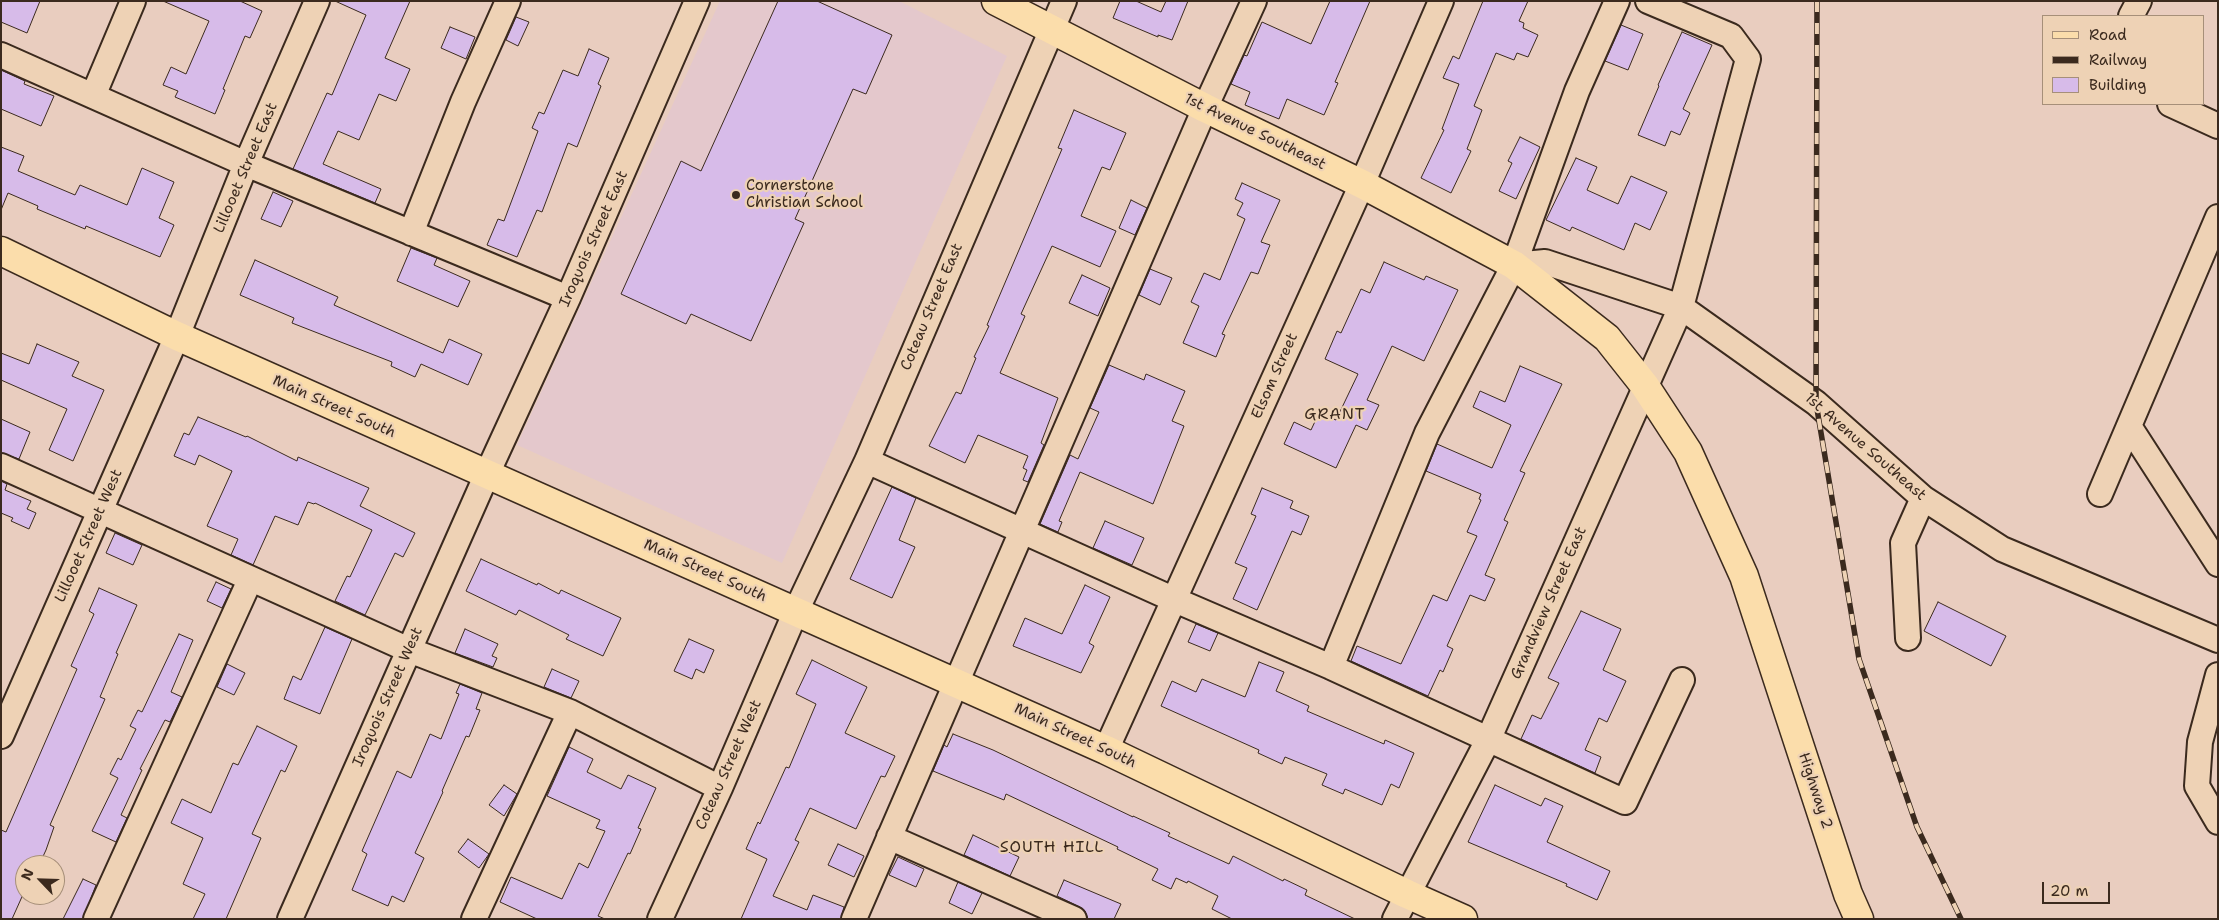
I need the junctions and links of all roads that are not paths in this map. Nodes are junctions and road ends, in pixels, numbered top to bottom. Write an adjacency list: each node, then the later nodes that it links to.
1 (133, 1): 15 (street)
2 (317, 1): 19 (street, Lillooet Street East)
3 (508, 1): 22 (street)
4 (697, 1): 25 (street, Iroquois Street East)
5 (996, 1): 13 (main road, 1st Avenue Southeast)
6 (1064, 1): 13 (street, Coteau Street East)
7 (1254, 1): 17 (street)
8 (1441, 1): 20 (street, Elsom Street)
9 (1617, 1): 24 (street)
10 (1648, 1): 26 (street, Grandview Street East)
11 (2139, 1): 12 (street)
12 (2132, 15)
13 (1051, 30): 17 (main road, 1st Avenue Southeast); 30 (street, Coteau Street East)
14 (1, 55): 15 (street)
15 (93, 96): 19 (street)
16 (2172, 105): 18 (street)
17 (1205, 108): 20 (main road, 1st Avenue Southeast); 36 (street)
18 (2218, 126)
19 (246, 164): 22 (street); 27 (street, Lillooet Street East)
20 (1362, 184): 24 (main road, 1st Avenue Southeast); 39 (street, Elsom Street)
21 (2218, 217): 29 (street)
22 (411, 233): 25 (street)
23 (1, 251): 27 (main road, Main Street South)
24 (1514, 265): 26 (street, 1st Avenue Southeast); 28 (main road, 1st Avenue Southeast); 45 (street)
25 (568, 298): 32 (street, Iroquois Street East)
26 (1681, 307): 28 (street, Grandview Street East); 34 (street, 1st Avenue Southeast)
27 (176, 336): 32 (main road, Main Street South); 35 (street, Lillooet Street West)
28 (1645, 386): 44 (main road, 1st Avenue Southeast); 51 (street, Grandview Street East)
29 (2129, 426): 33 (street); 37 (street)
30 (866, 461): 36 (street); 40 (street, Coteau Street East)
31 (1, 466): 35 (street)
32 (487, 474): 40 (main road, Main Street South); 43 (street, Iroquois Street West)
33 (2100, 494)
34 (1923, 498): 41 (street); 42 (street, 1st Avenue Southeast)
35 (100, 512): 38 (street); 50 (street, Lillooet Street West)
36 (1022, 532): 39 (street); 48 (street)
37 (2218, 564)
38 (250, 580): 43 (street); 57 (street)
39 (1175, 600): 45 (street); 52 (street, Elsom Street)
40 (796, 611): 48 (main road, Main Street South); 53 (street, Coteau Street West)
41 (1908, 638)
42 (2218, 640)
43 (409, 650): 49 (street); 58 (street, Iroquois Street West)
44 (1774, 663): 65 (main road, Highway 2)
45 (1332, 667): 51 (street)
46 (2218, 675): 54 (street)
47 (1682, 680): 51 (street)
48 (956, 682): 52 (main road, Main Street South); 55 (street)
49 (570, 712): 53 (street); 59 (street)
50 (1, 736)
51 (1488, 740): 56 (street, Grandview Street East)
52 (1106, 750): 56 (main road, Main Street South)
53 (720, 788): 60 (street, Coteau Street West)
54 (2218, 822)
55 (889, 837): 61 (street); 62 (street)
56 (1406, 894): 63 (street, Grandview Street East); 64 (main road)
57 (96, 919)
58 (290, 919)
59 (474, 919)
60 (660, 919)
61 (854, 919)
62 (1074, 919)
63 (1395, 919)
64 (1463, 919)
65 (1859, 919)

